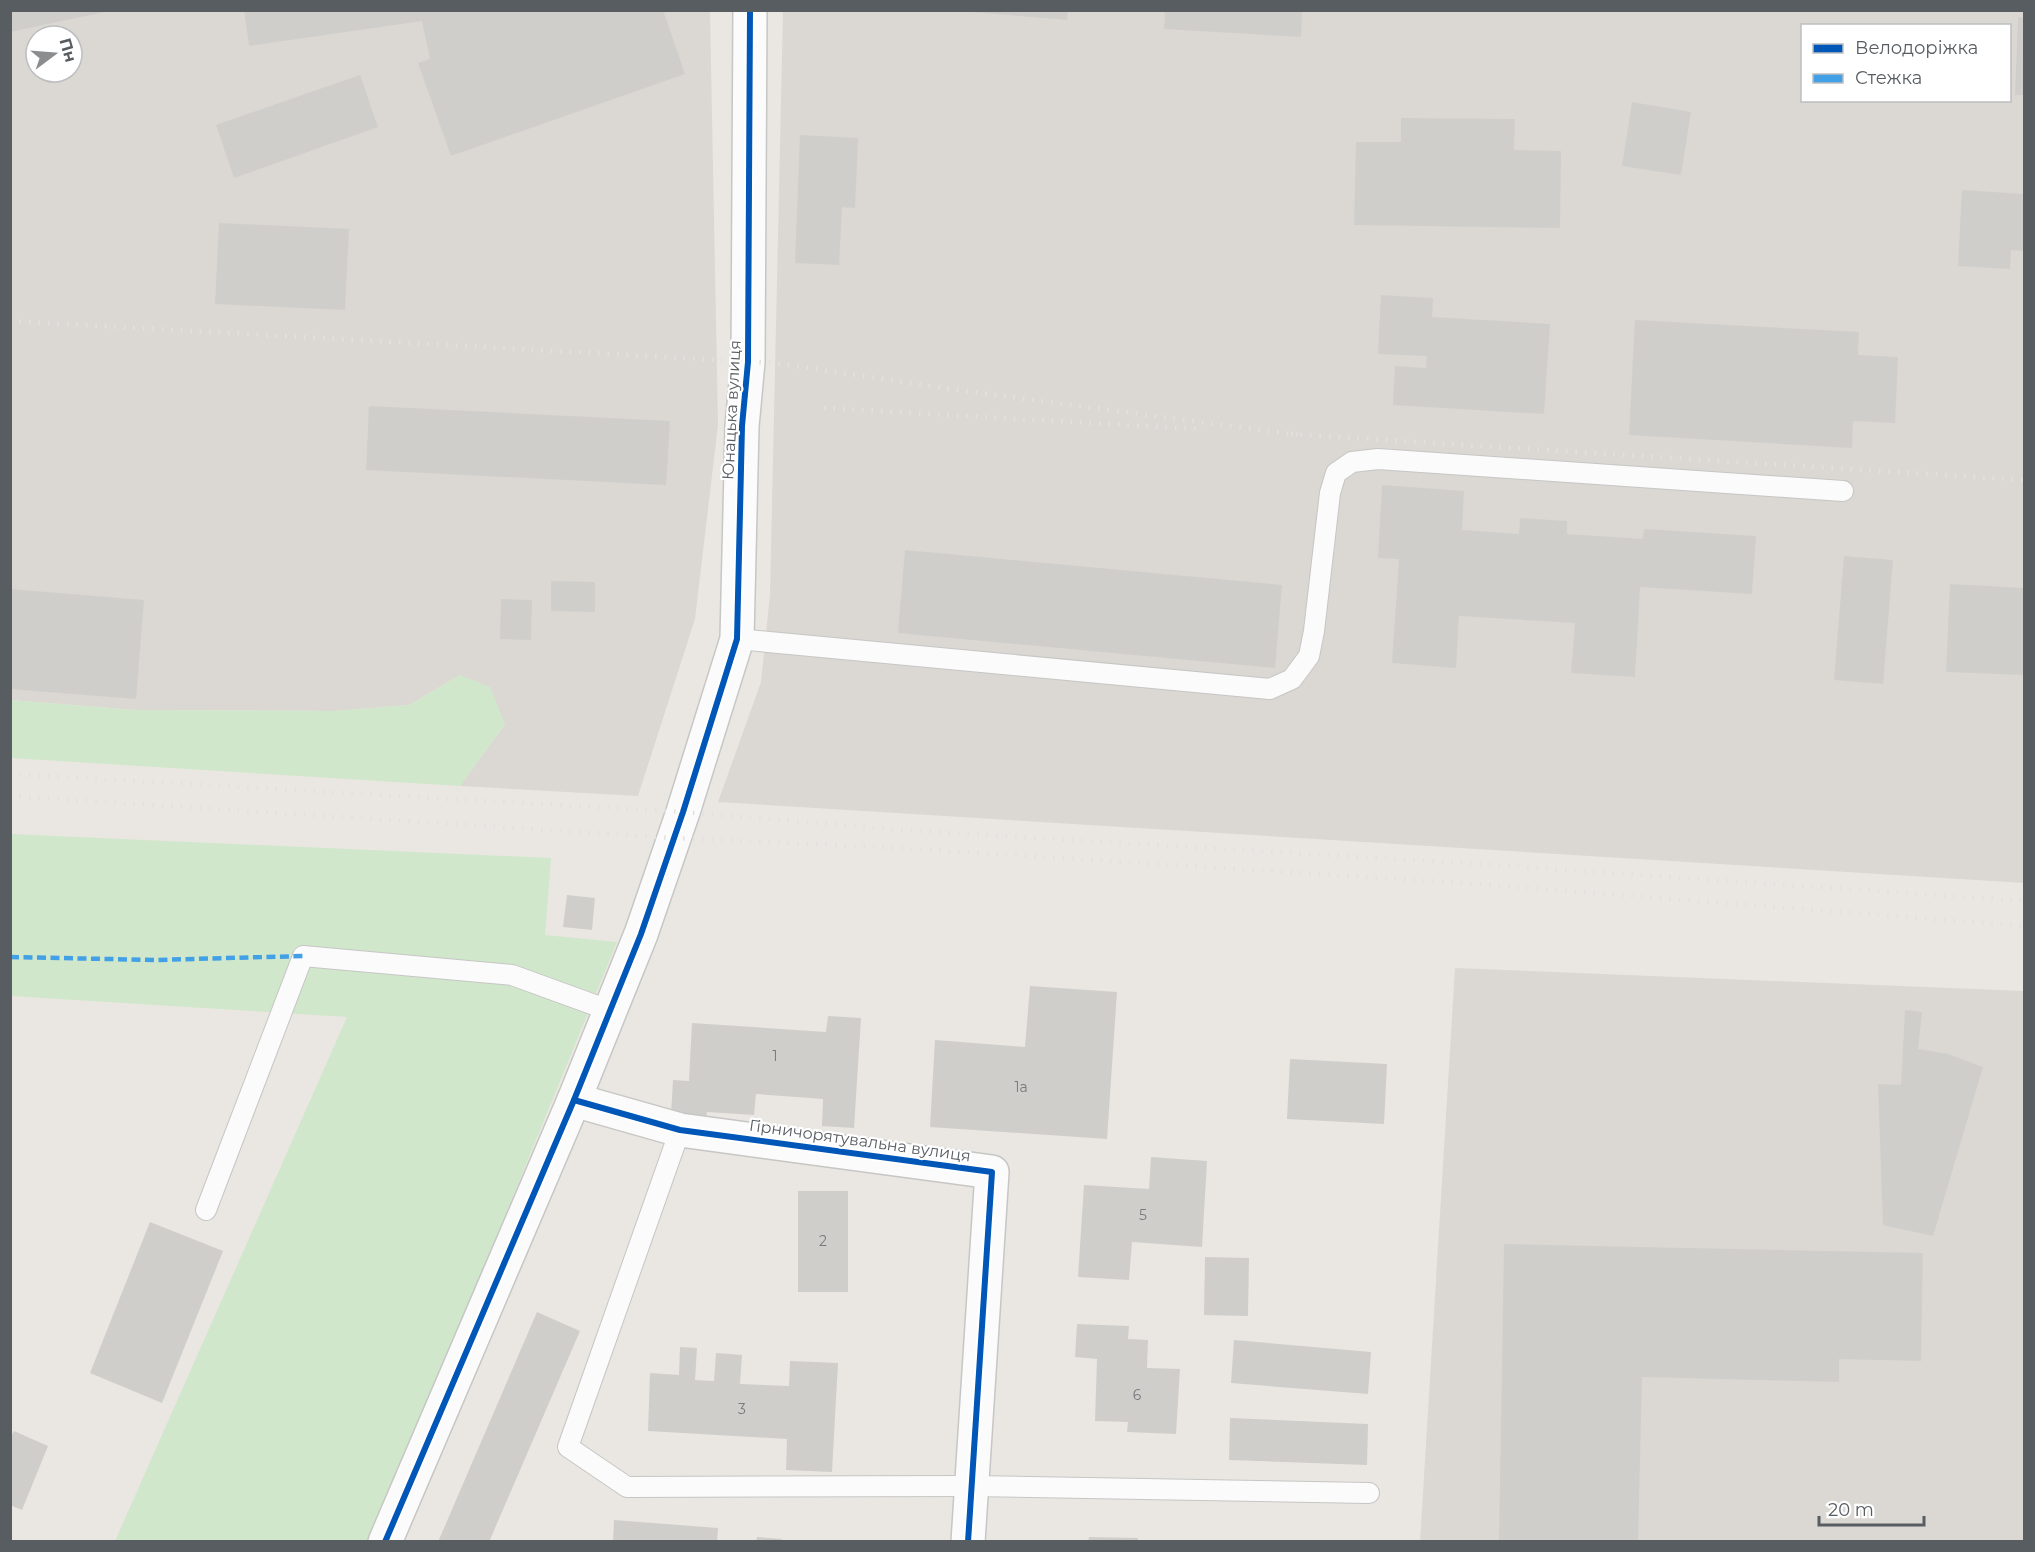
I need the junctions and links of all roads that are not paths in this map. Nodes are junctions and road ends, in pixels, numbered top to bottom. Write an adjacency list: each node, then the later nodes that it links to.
1 (750, 10): 3 (street, Юнацька вулиця)
2 (1843, 491): 3 (lane)
3 (737, 639): 4 (street, Юнацька вулиця)
4 (611, 1011): 5 (street, Юнацька вулиця); 7 (lane)
5 (574, 1101): 6 (street, Гірничорятувальна вулиця); 10 (street, Юнацька вулиця)
6 (680, 1130): 8 (street, Гірничорятувальна вулиця); 8 (lane)
7 (206, 1210)
8 (972, 1486): 9 (lane); 11 (street, Гірничорятувальна вулиця)
9 (1369, 1493)
10 (386, 1542)
11 (968, 1542)

